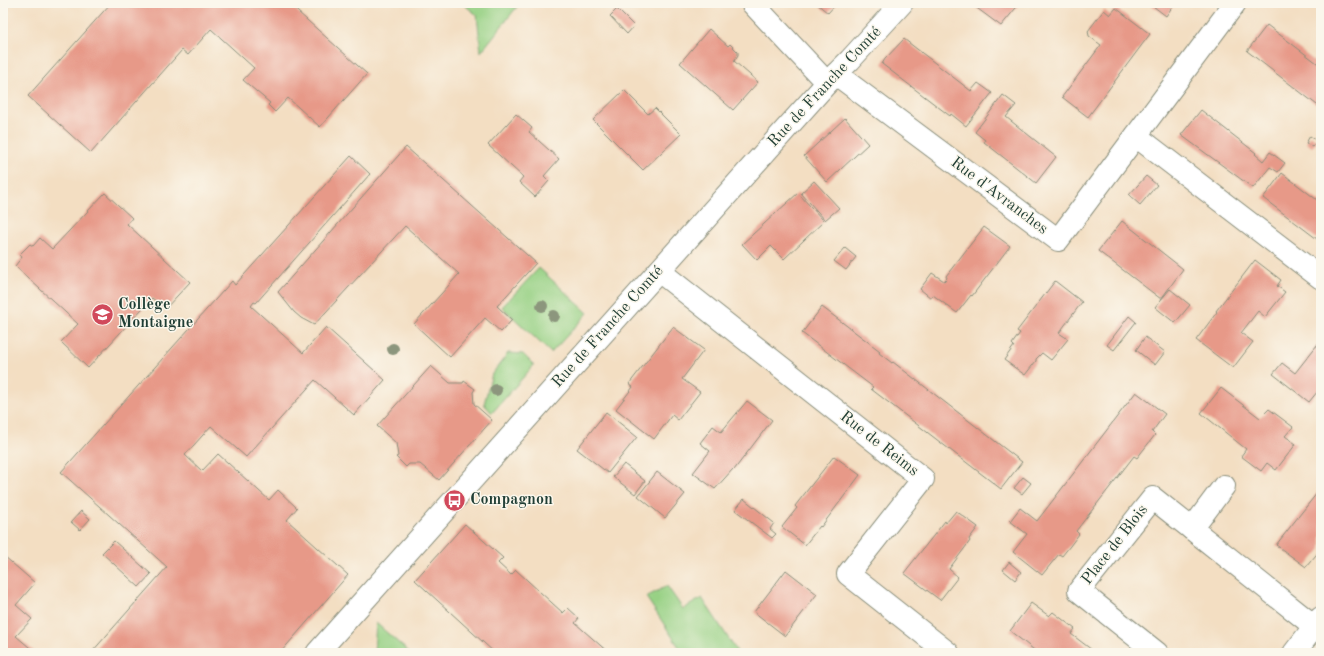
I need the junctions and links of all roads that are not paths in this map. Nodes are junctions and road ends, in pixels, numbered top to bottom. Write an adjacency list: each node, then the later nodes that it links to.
1 (752, 3): 4 (street)
2 (902, 3): 4 (street, Rue de Franche Comté)
3 (1235, 3): 5 (street, Rue d'Avranches)
4 (831, 78): 5 (street, Rue d'Avranches); 6 (street, Rue de Franche Comté)
5 (1136, 136): 7 (street)
6 (659, 270): 11 (street, Rue de Franche Comté); 12 (street, Rue de Reims)
7 (1321, 278)
8 (1224, 486): 9 (street)
9 (1192, 529): 10 (street, Place de Blois); 13 (street, Place de Blois)
10 (1318, 622): 14 (street)
11 (316, 653)
12 (948, 653)
13 (1157, 653)
14 (1294, 653)

